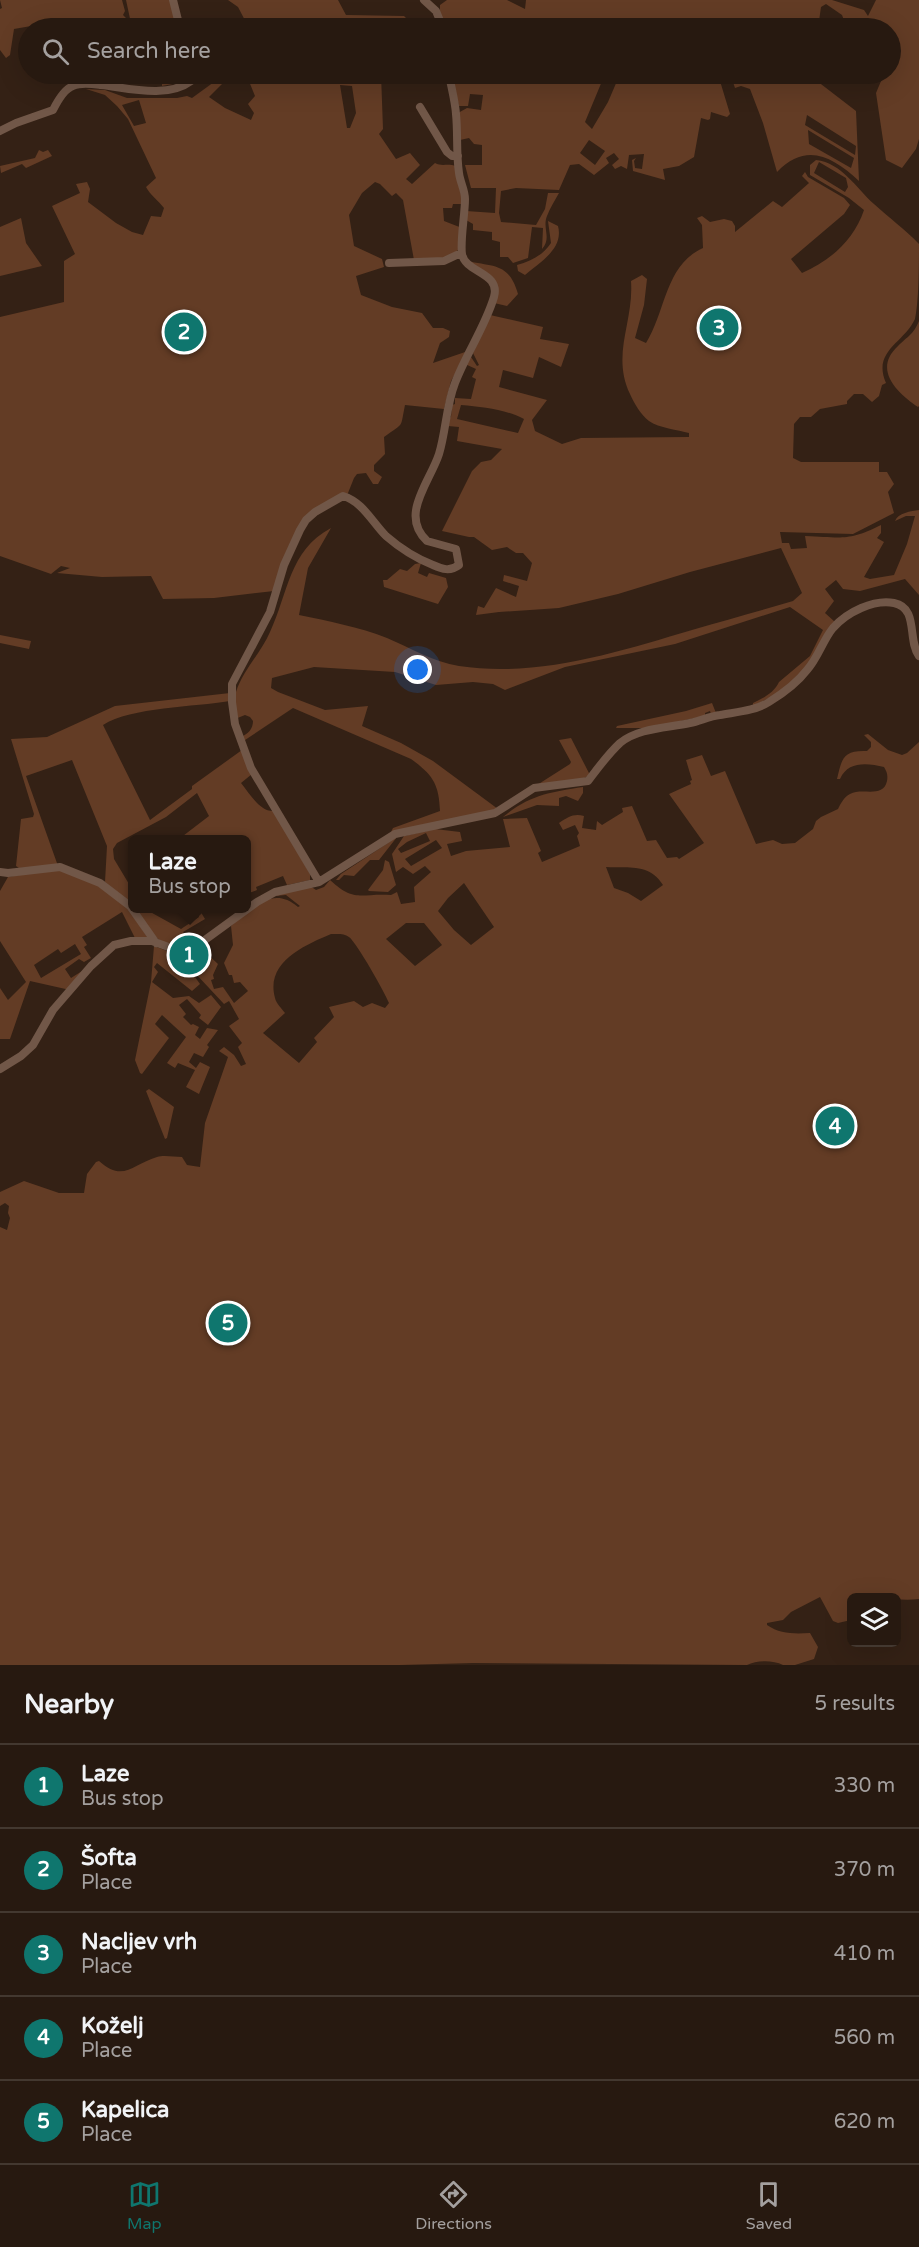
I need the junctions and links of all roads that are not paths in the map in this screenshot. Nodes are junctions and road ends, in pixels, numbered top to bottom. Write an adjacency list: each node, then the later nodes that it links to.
1 (173, 0): 3 (street)
2 (424, 0): 4 (street)
3 (178, 18)
4 (439, 18)
5 (92, 84): 10 (street)
6 (92, 84): 7 (street)
7 (187, 84)
8 (451, 84): 11 (street)
9 (420, 107): 11 (street)
10 (0, 131)
11 (458, 156): 12 (street)
12 (461, 253): 13 (street); 16 (street)
13 (389, 263)
14 (919, 656): 16 (street)
15 (0, 872): 17 (street)
16 (319, 882): 18 (street)
17 (128, 904)
18 (251, 906)
19 (135, 913): 21 (street)
20 (242, 913): 21 (street)
21 (156, 943): 22 (street)
22 (0, 1069)

